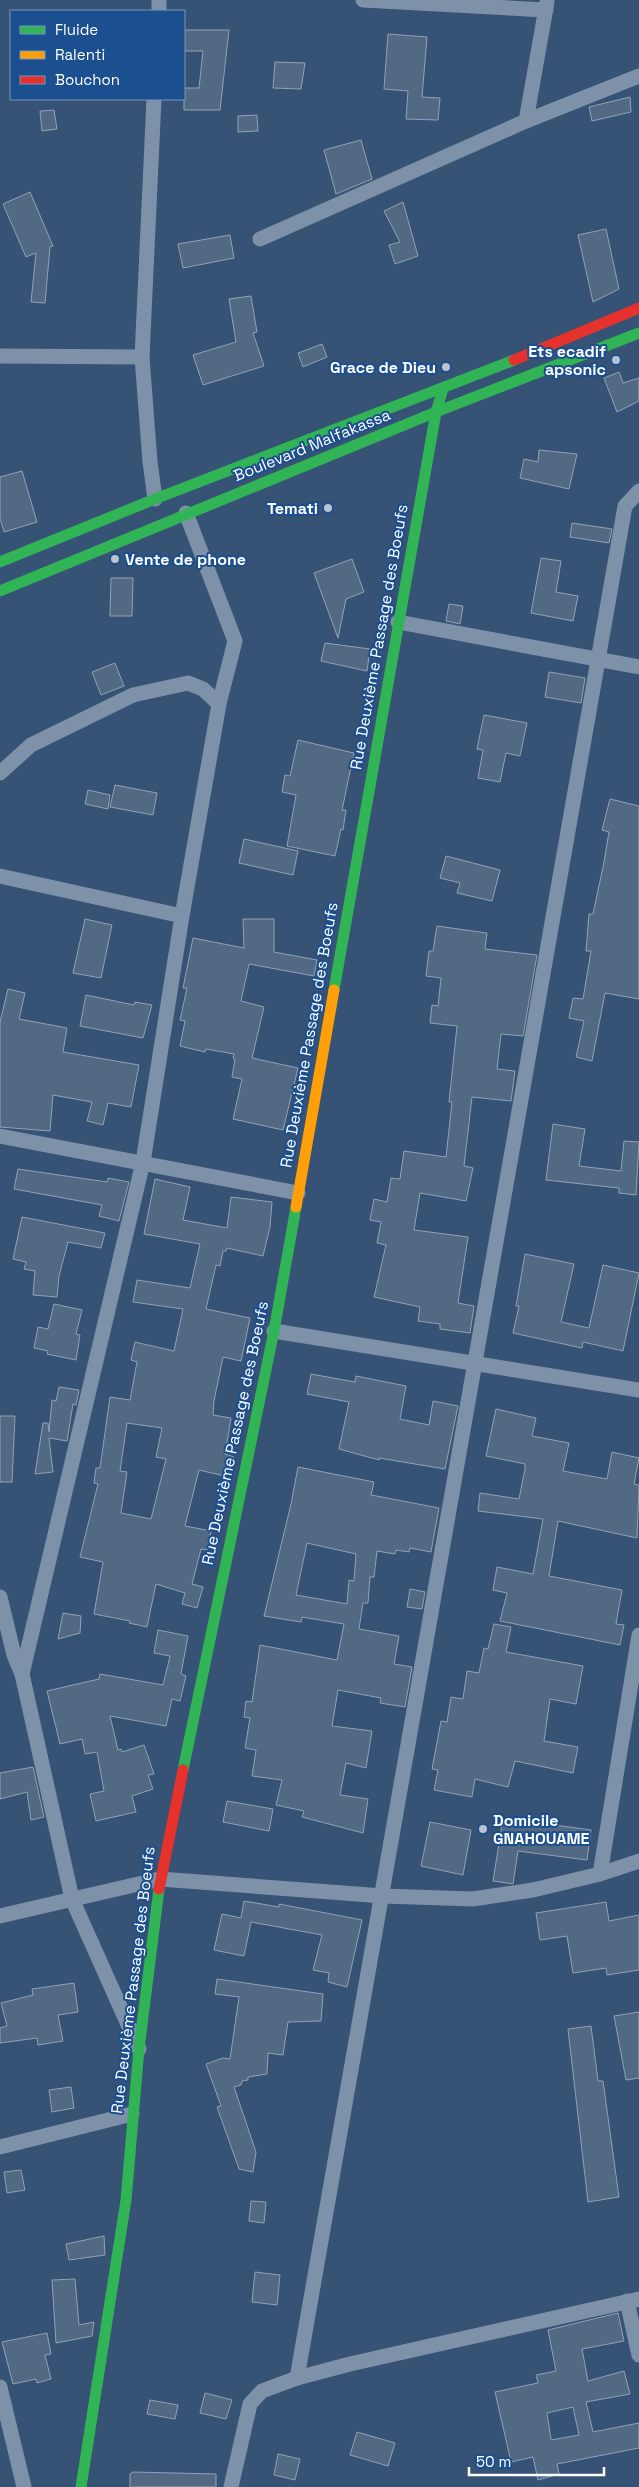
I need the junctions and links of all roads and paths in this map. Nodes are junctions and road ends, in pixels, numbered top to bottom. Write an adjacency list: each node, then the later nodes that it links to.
1 (363, 0): 2 (street)
2 (547, 5): 5 (street)
3 (639, 76): 5 (street)
4 (154, 100): 10 (street)
5 (526, 121): 6 (street)
6 (260, 239)
7 (639, 308): 11 (street, Boulevard Malfakassa)
8 (639, 333): 12 (street, Boulevard Malfakassa)
9 (0, 356): 10 (street)
10 (142, 357): 14 (street)
11 (443, 389): 12 (street, Rue Deuxième Passage des Boeufs); 14 (street, Boulevard Malfakassa)
12 (436, 412): 15 (street, Boulevard Malfakassa); 18 (street, Rue Deuxième Passage des Boeufs)
13 (639, 491): 19 (street)
14 (155, 499): 16 (street, Boulevard Malfakassa)
15 (186, 513): 17 (street, Boulevard Malfakassa); 21 (street)
16 (0, 562)
17 (0, 591)
18 (398, 622): 19 (street); 27 (street, Rue Deuxième Passage des Boeufs)
19 (600, 659): 20 (street); 29 (street)
20 (639, 667)
21 (219, 704): 22 (street); 24 (street)
22 (0, 773)
23 (0, 876): 24 (street)
24 (182, 916): 26 (street)
25 (0, 1136): 26 (street)
26 (143, 1162): 27 (street); 33 (street)
27 (298, 1193): 28 (street, Rue Deuxième Passage des Boeufs)
28 (274, 1331): 29 (street); 36 (street, Rue Deuxième Passage des Boeufs)
29 (475, 1365): 30 (street); 37 (street)
30 (639, 1390)
31 (0, 1597): 33 (street)
32 (639, 1635): 35 (street)
33 (22, 1674): 38 (street)
34 (639, 1861): 35 (street)
35 (600, 1874): 37 (street)
36 (160, 1879): 37 (street); 38 (street); 40 (street, Rue Deuxième Passage des Boeufs)
37 (383, 1896): 45 (street)
38 (72, 1899): 39 (street); 40 (street)
39 (0, 1916)
40 (139, 2049): 41 (street, Rue Deuxième Passage des Boeufs)
41 (132, 2114): 42 (street); 48 (street, Rue Deuxième Passage des Boeufs)
42 (0, 2147)
43 (633, 2300): 44 (street); 45 (street)
44 (639, 2355)
45 (297, 2378): 49 (street)
46 (0, 2387): 47 (street)
47 (24, 2487)
48 (81, 2487)
49 (231, 2487)

